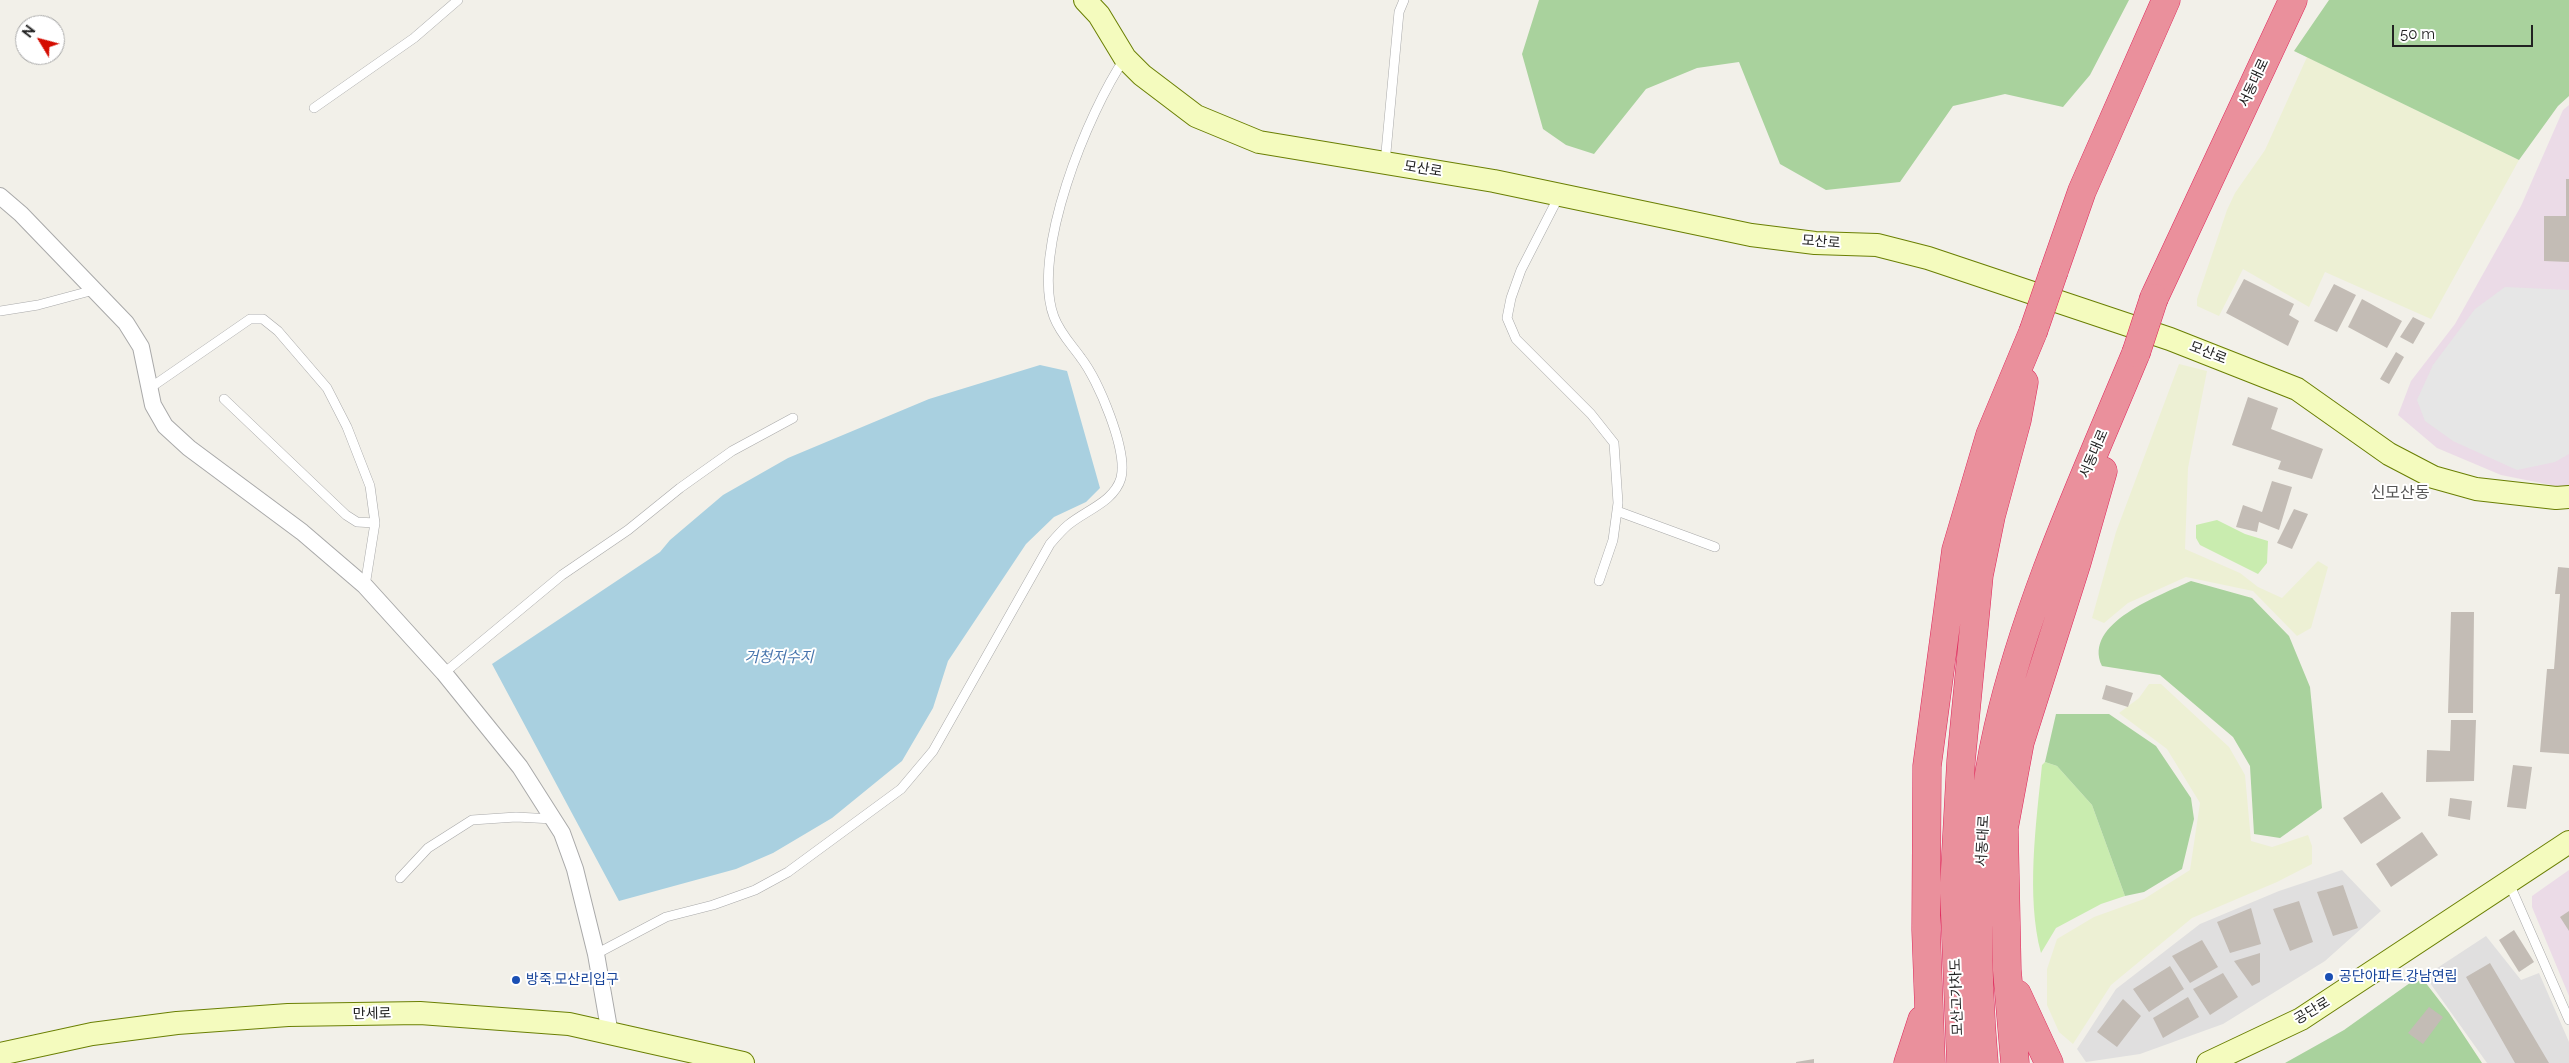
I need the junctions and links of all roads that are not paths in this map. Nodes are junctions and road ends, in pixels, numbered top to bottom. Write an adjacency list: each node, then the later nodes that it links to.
1 (458, 0): 7 (lane)
2 (1086, 0): 6 (street, 모산로)
3 (1404, 0): 8 (lane)
4 (2166, 0): 13 (highway, 서동대로, bridge)
5 (2292, 0): 14 (highway, 서동대로, bridge)
6 (1125, 58): 8 (street, 모산로); 30 (lane)
7 (314, 108)
8 (1385, 163): 9 (street, 모산로)
9 (1559, 195): 18 (street, 모산로); 19 (lane)
10 (0, 196): 11 (street)
11 (94, 290): 12 (lane); 15 (street)
12 (0, 311)
13 (2033, 332): 29 (highway, 서동대로); 32 (highway)
14 (2136, 353): 29 (highway, 서동대로); 31 (highway)
15 (150, 388): 20 (lane); 23 (street)
16 (224, 399): 20 (lane)
17 (793, 418): 24 (lane)
18 (2569, 497)
19 (1617, 511): 21 (lane); 22 (lane)
20 (375, 523): 23 (lane)
21 (1715, 547)
22 (1599, 581)
23 (364, 586): 24 (street)
24 (444, 673): 25 (street)
25 (553, 819): 27 (lane); 30 (street)
26 (2569, 842): 28 (street, 공단로)
27 (400, 878)
28 (2509, 882): 33 (lane); 43 (street, 공단로)
29 (1966, 931): 39 (highway, 모산고가차도); 40 (highway, 모산고가차도)
30 (596, 954): 34 (street)
31 (2006, 970): 41 (highway); 42 (highway)
32 (1928, 1002): 37 (highway); 38 (highway)
33 (2569, 1020)
34 (610, 1034): 35 (street, 만세로); 36 (street, 만세로)
35 (2, 1055)
36 (743, 1063)
37 (1908, 1063)
38 (1931, 1063)
39 (1960, 1063)
40 (1984, 1063)
41 (2015, 1063)
42 (2049, 1063)
43 (2208, 1063)

